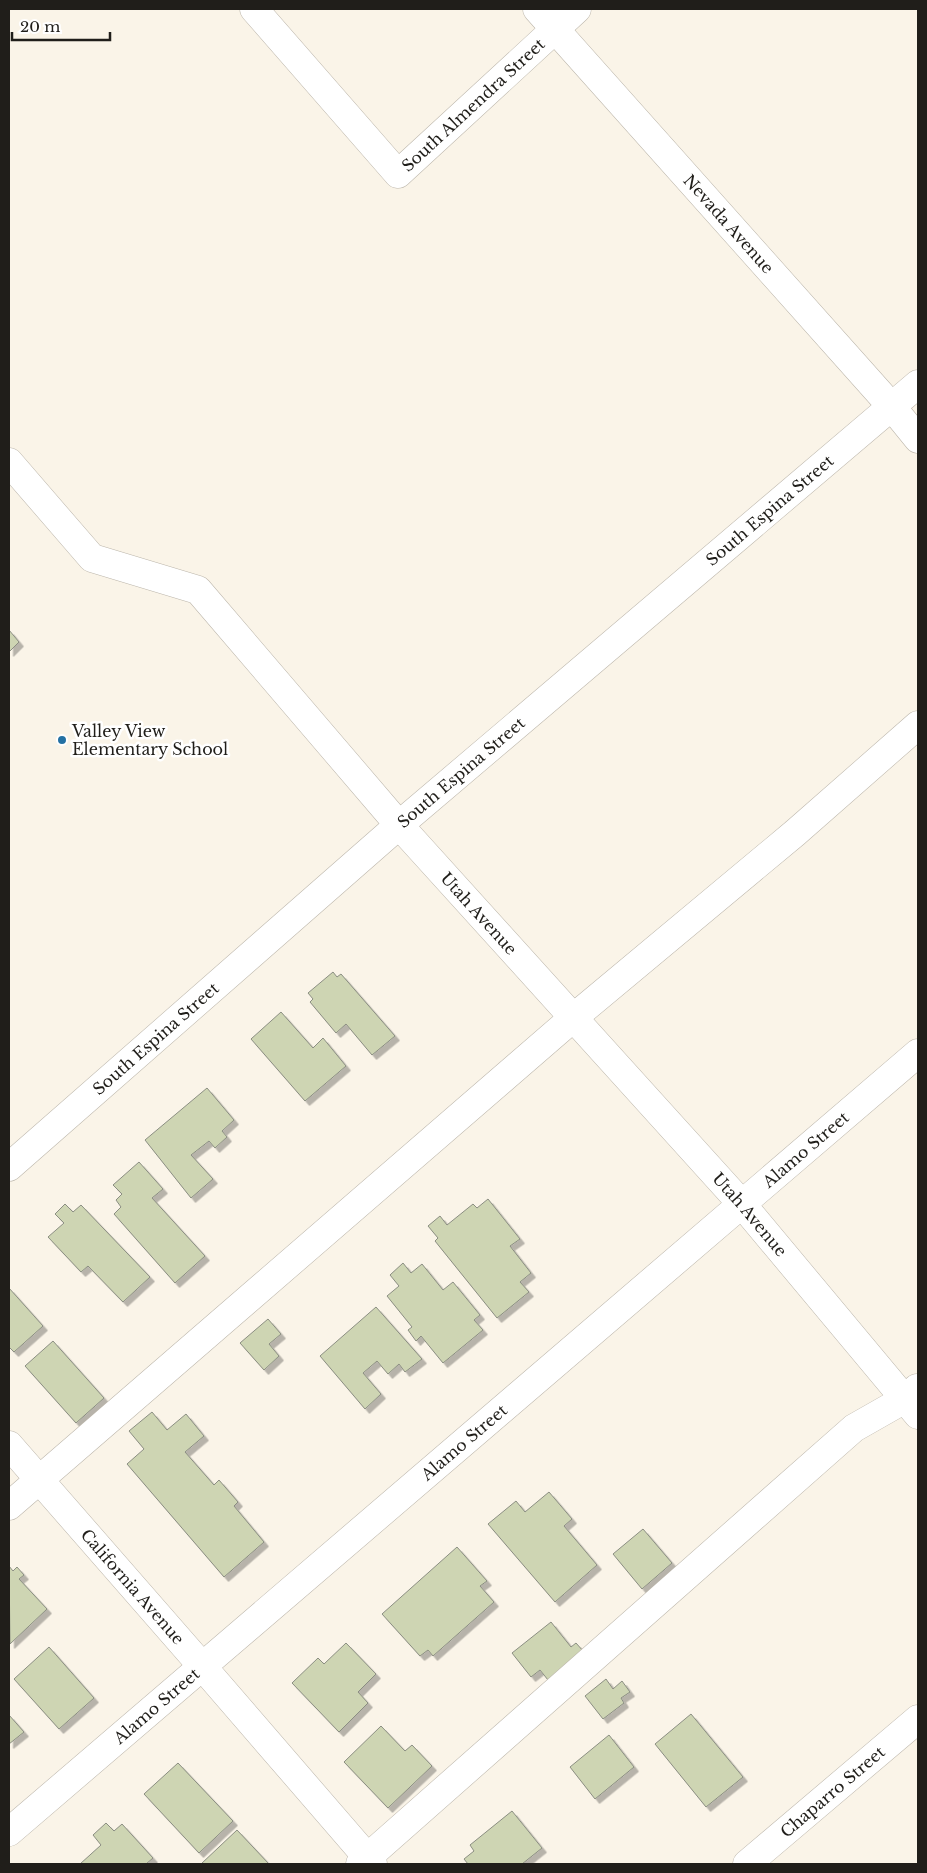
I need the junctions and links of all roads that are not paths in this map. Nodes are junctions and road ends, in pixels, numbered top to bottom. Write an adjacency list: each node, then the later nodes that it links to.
1 (254, 9): 3 (street, South Almendra Street)
2 (577, 9): 3 (street, South Almendra Street)
3 (546, 19): 5 (street, Nevada Avenue)
4 (918, 384): 5 (street, South Espina Street)
5 (892, 407): 6 (street, Nevada Avenue); 9 (street, South Espina Street)
6 (918, 439)
7 (9, 462): 9 (street, Utah Avenue)
8 (918, 725): 10 (street)
9 (399, 825): 10 (street, Utah Avenue); 12 (street, South Espina Street)
10 (573, 1018): 13 (street, Utah Avenue); 16 (street)
11 (918, 1054): 13 (street, Alamo Street)
12 (9, 1167)
13 (741, 1204): 14 (street, Utah Avenue); 18 (street, Alamo Street)
14 (914, 1400): 21 (street)
15 (9, 1445): 16 (street, California Avenue)
16 (39, 1479): 17 (street); 18 (street, California Avenue)
17 (9, 1506)
18 (202, 1666): 20 (street, Alamo Street); 21 (street, California Avenue)
19 (918, 1719): 22 (street, Chaparro Street)
20 (9, 1832)
21 (367, 1862)
22 (747, 1864)

